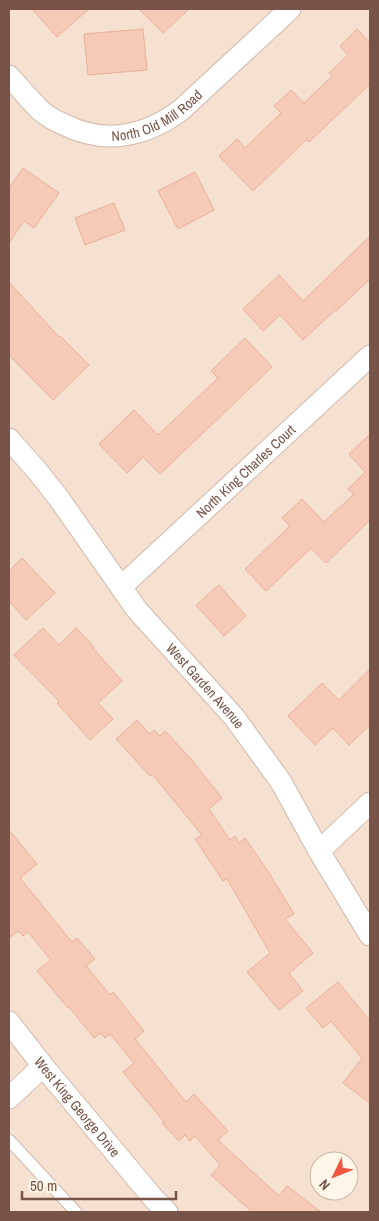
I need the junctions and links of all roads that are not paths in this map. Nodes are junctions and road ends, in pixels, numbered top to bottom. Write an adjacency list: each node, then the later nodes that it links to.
1 (290, 9): 2 (street, North Old Mill Road)
2 (9, 76)
3 (370, 356): 5 (street, North King Charles Court)
4 (14, 445): 5 (street, West Garden Avenue)
5 (121, 587): 7 (street, West Garden Avenue)
6 (370, 803): 7 (street)
7 (319, 850): 8 (street, West Garden Avenue)
8 (370, 935)
9 (9, 1022): 10 (street, West King George Drive)
10 (43, 1066): 11 (street); 14 (street, West King George Drive)
11 (9, 1098)
12 (9, 1140): 13 (lane)
13 (76, 1212)
14 (167, 1212)

